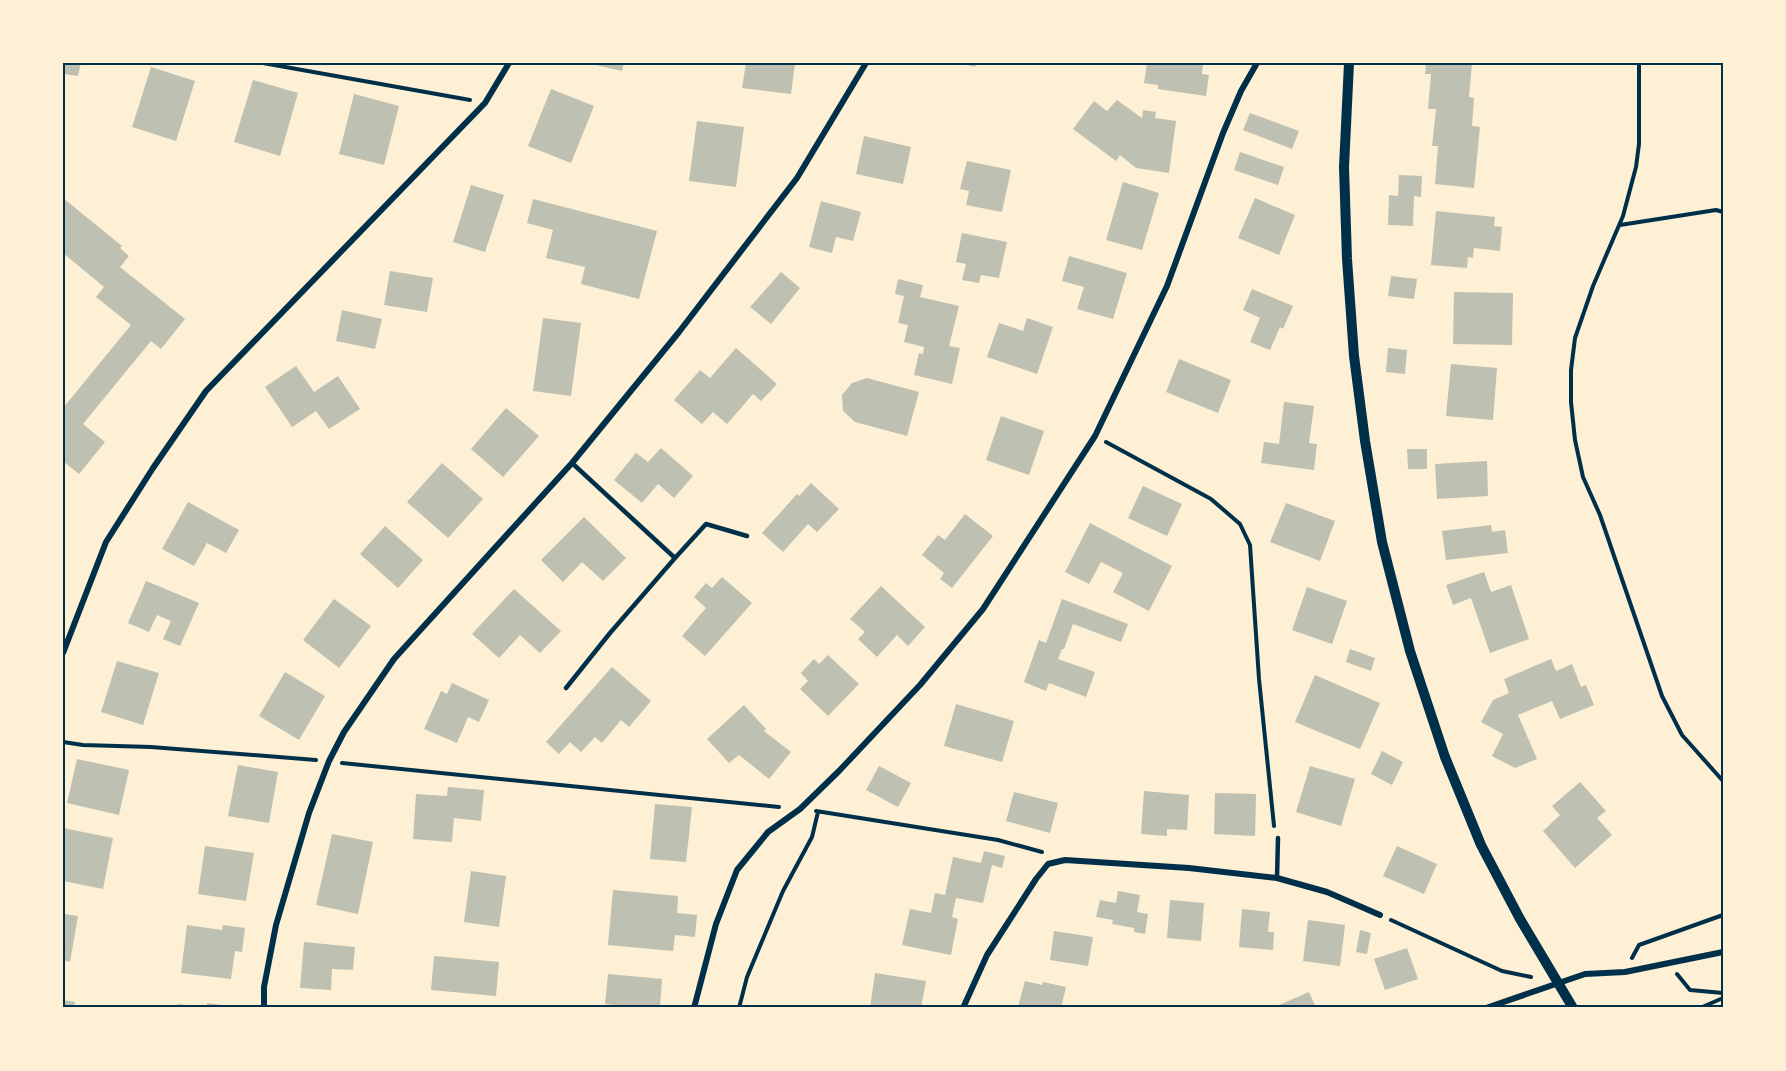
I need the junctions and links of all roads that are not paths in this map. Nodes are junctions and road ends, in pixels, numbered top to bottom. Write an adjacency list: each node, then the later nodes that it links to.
1 (509, 63): 8 (street)
2 (866, 63): 5 (street)
3 (1257, 63): 16 (street)
4 (1349, 63): 14 (street)
5 (572, 464): 7 (lane); 15 (street)
6 (747, 536): 7 (lane)
7 (675, 558): 9 (lane)
8 (63, 653)
9 (566, 688)
10 (1278, 838): 11 (lane)
11 (1276, 878): 12 (street); 17 (street)
12 (1380, 915)
13 (1723, 952): 14 (street)
14 (1558, 982): 18 (street); 19 (street)
15 (264, 1008)
16 (694, 1008)
17 (963, 1008)
18 (1486, 1008)
19 (1573, 1008)

